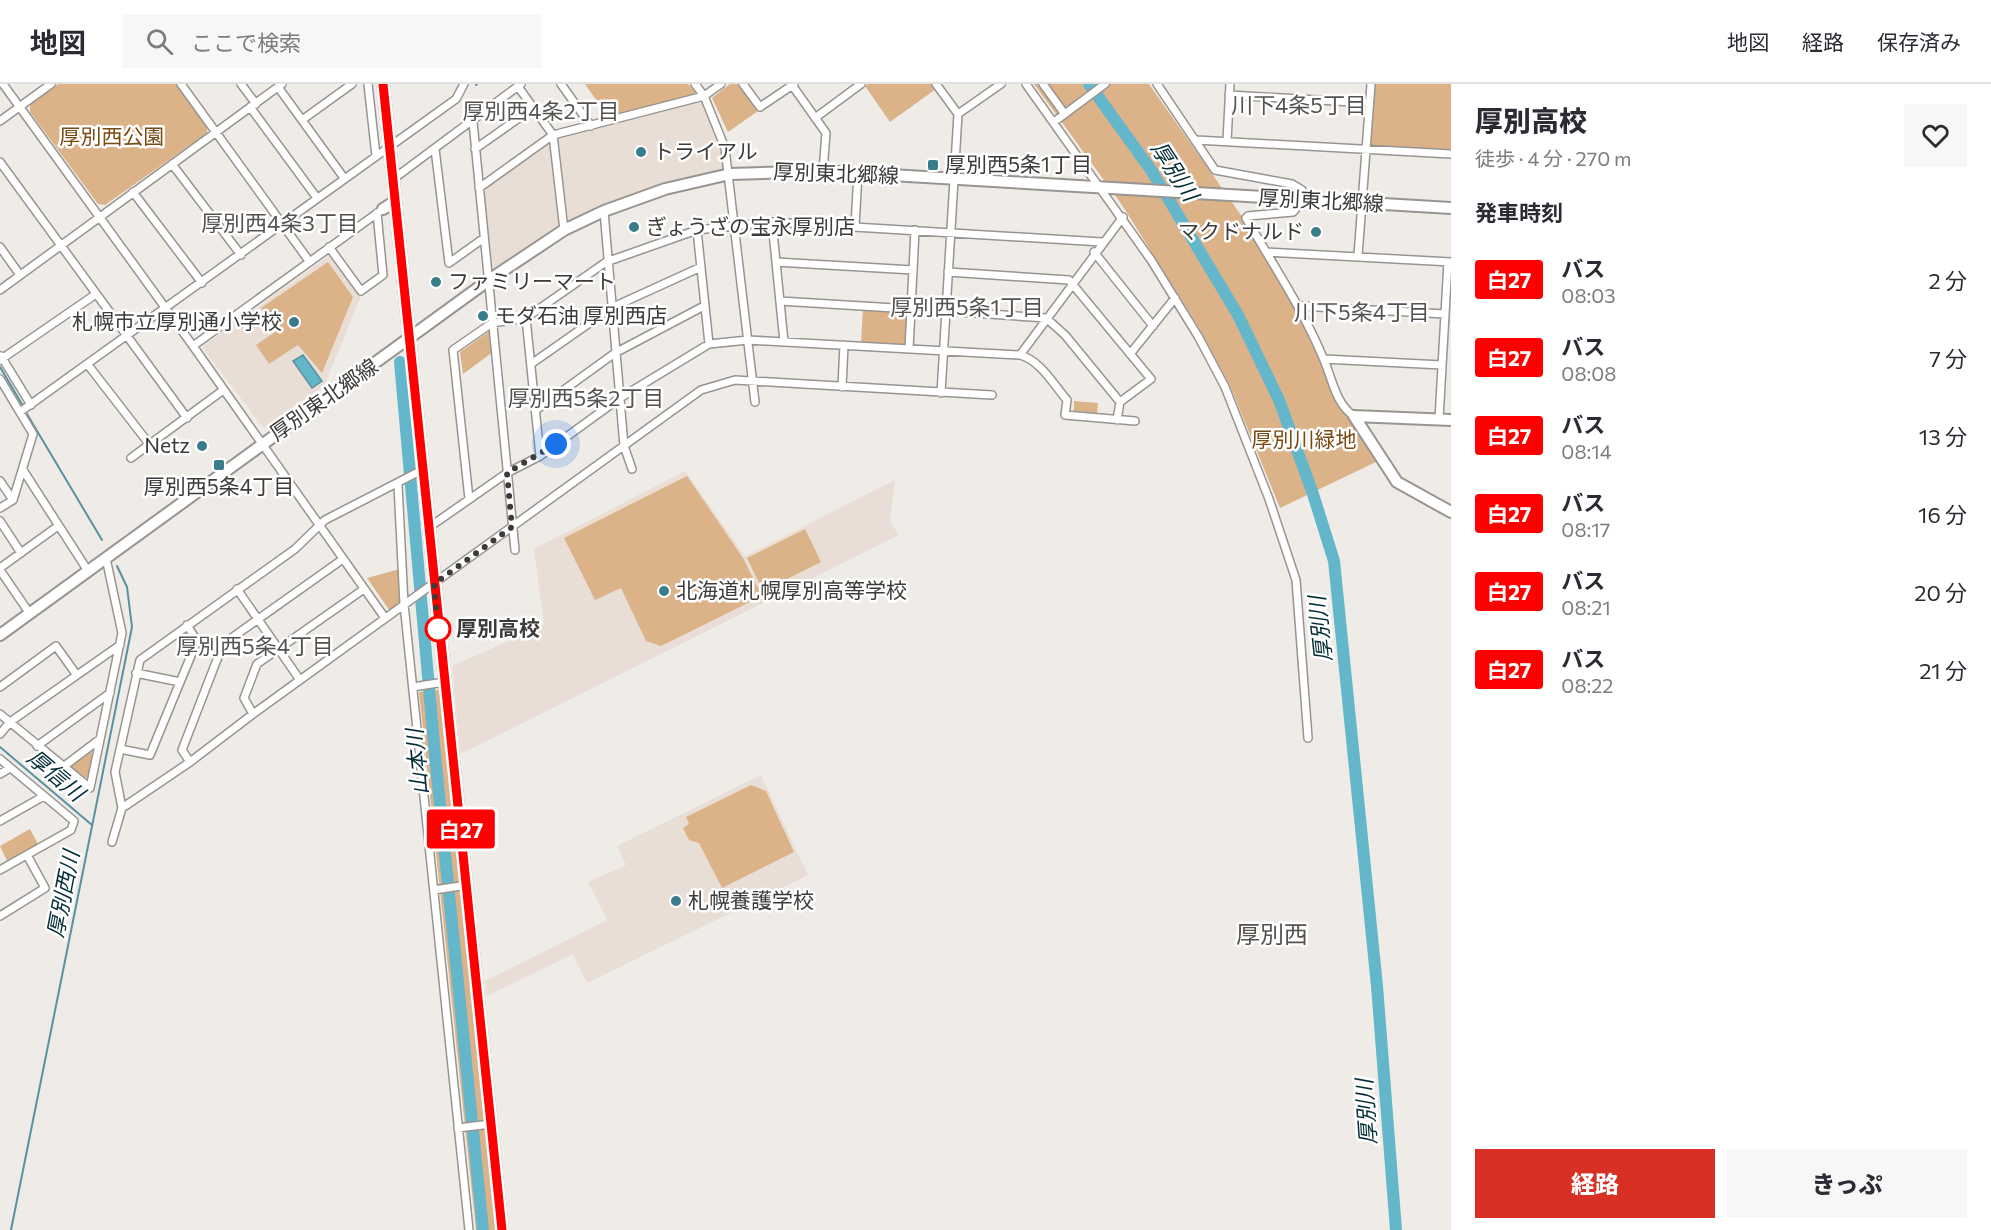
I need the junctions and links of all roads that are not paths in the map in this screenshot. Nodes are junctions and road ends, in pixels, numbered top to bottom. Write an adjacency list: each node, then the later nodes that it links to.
1 (3, 84): 29 (street)
2 (51, 84): 29 (street)
3 (181, 84): 39 (street)
4 (241, 84): 28 (street)
5 (352, 84): 34 (street)
6 (368, 84): 46 (street)
7 (383, 84): 46 (main road)
8 (464, 84): 46 (street)
9 (561, 84): 38 (street)
10 (695, 84): 26 (street)
11 (721, 84): 26 (street)
12 (743, 84): 22 (street)
13 (861, 84): 33 (street)
14 (936, 84): 32 (street)
15 (1001, 84): 32 (street)
16 (1026, 84): 37 (street)
17 (1043, 84): 31 (street)
18 (1105, 84): 31 (street)
19 (1157, 84): 41 (street)
20 (1230, 84): 25 (street)
21 (1371, 84): 27 (street)
22 (793, 85): 33 (street)
23 (280, 86): 28 (street); 34 (street)
24 (520, 86): 30 (street); 36 (street)
25 (1229, 95): 27 (street); 42 (street)
26 (704, 96): 38 (street); 52 (street)
27 (1369, 104): 45 (street)
28 (253, 106): 39 (street); 59 (street)
29 (20, 107): 35 (street); 65 (street)
30 (533, 108): 40 (street); 44 (street)
31 (1066, 111): 37 (street)
32 (958, 114): 54 (street)
33 (815, 118): 50 (street)
34 (302, 120): 53 (street)
35 (0, 121)
36 (472, 122): 43 (street); 44 (street)
37 (1053, 122): 57 (street)
38 (591, 126): 40 (street)
39 (216, 132): 49 (street); 68 (street)
40 (553, 135): 56 (street); 71 (street)
41 (1196, 140): 42 (street); 60 (street)
42 (1227, 141): 45 (street)
43 (435, 149): 55 (street); 75 (street)
44 (476, 149): 56 (street)
45 (1367, 149): 47 (street); 61 (street)
46 (382, 151): 53 (street); 55 (main road)
47 (1451, 154)
48 (0, 162): 77 (street)
49 (172, 165): 58 (street); 82 (street)
50 (823, 171): 51 (main road, 厚別東北郷線); 52 (main road, 厚別東北郷線)
51 (858, 173): 54 (main road, 厚別東北郷線); 70 (street)
52 (730, 174): 64 (main road, 厚別東北郷線); 69 (street)
53 (344, 178): 59 (street)
54 (954, 179): 57 (main road, 厚別東北郷線); 74 (street)
55 (392, 180): 62 (main road)
56 (479, 188): 75 (street)
57 (1101, 188): 60 (main road, 厚別東北郷線); 66 (street)
58 (133, 192): 65 (street); 93 (street)
59 (317, 198): 68 (street)
60 (1303, 200): 61 (main road, 厚別東北郷線); 81 (street)
61 (1364, 204): 63 (main road, 厚別東北郷線); 83 (street)
62 (386, 207): 79 (street); 79 (street); 111 (main road)
63 (1451, 208)
64 (604, 211): 71 (main road, 厚別東北郷線); 85 (street)
65 (100, 217): 77 (street); 102 (street)
66 (1123, 217): 76 (street); 97 (street)
67 (772, 222): 69 (street); 70 (street); 86 (street)
68 (282, 224): 82 (street); 84 (street)
69 (734, 225): 72 (street); 112 (street)
70 (855, 226): 73 (street)
71 (564, 230): 92 (main road, 厚別東北郷線)
72 (697, 230): 85 (street); 88 (street)
73 (915, 230): 74 (street); 89 (street)
74 (951, 232): 76 (street); 90 (street)
75 (484, 238): 92 (street)
76 (1102, 242): 80 (street)
77 (61, 245): 91 (street); 96 (street)
78 (0, 247): 91 (street)
79 (329, 247): 84 (street)
80 (1094, 252): 94 (street); 109 (street)
81 (1267, 252): 83 (street); 100 (street)
82 (241, 255): 93 (street)
83 (1358, 256): 87 (street)
84 (309, 261): 116 (street)
85 (606, 262): 101 (street); 106 (street)
86 (776, 262): 89 (street); 98 (street)
87 (1450, 262): 105 (street)
88 (700, 267): 99 (street); 101 (street)
89 (913, 270): 103 (street)
90 (948, 272): 94 (street); 104 (street)
91 (20, 275): 95 (street)
92 (489, 280): 108 (street); 111 (main road, 厚別東北郷線)
93 (202, 283): 102 (street)
94 (1072, 283): 107 (street); 120 (street)
95 (0, 290)
96 (96, 294): 110 (street); 122 (street)
97 (1175, 298): 109 (street); 194 (street)
98 (780, 301): 103 (street); 113 (street)
99 (704, 306): 114 (street); 119 (street)
100 (1299, 306): 105 (street); 123 (street)
101 (611, 308): 119 (street); 124 (street)
102 (166, 309): 110 (street); 116 (street)
103 (911, 309): 117 (street)
104 (945, 311): 107 (street); 118 (street)
105 (1445, 314): 126 (street)
106 (526, 318): 108 (street); 124 (street)
107 (1046, 318): 121 (street); 135 (street)
108 (492, 323): 153 (street); 156 (street)
109 (1153, 326): 120 (street)
110 (128, 337): 125 (street); 140 (street)
111 (410, 339): 145 (main road, 厚別東北郷線); 152 (main road)
112 (748, 340): 113 (street); 114 (street); 128 (street)
113 (784, 342): 115 (street)
114 (709, 344): 133 (street)
115 (844, 345): 117 (street); 129 (street)
116 (193, 346): 130 (street)
117 (909, 349): 118 (street)
118 (943, 350): 121 (street); 131 (street)
119 (615, 353): 133 (street); 137 (street)
120 (1130, 354): 135 (street)
121 (1020, 355): 142 (street)
122 (1, 358): 136 (street)
123 (1324, 359): 126 (street); 139 (street)
124 (531, 364): 137 (street)
125 (88, 365): 136 (street); 146 (street)
126 (1442, 365): 141 (street)
127 (0, 379): 138 (street)
128 (752, 382): 129 (street); 134 (street); 147 (street)
129 (842, 387): 131 (street)
130 (222, 391): 140 (street); 145 (street)
131 (941, 393): 132 (street)
132 (992, 395)
133 (620, 398): 147 (street); 148 (street)
134 (755, 402)
135 (1120, 402): 142 (street)
136 (31, 405): 138 (street)
137 (536, 410): 148 (street)
138 (20, 412): 151 (street)
139 (1354, 416): 141 (main road); 159 (main road)
140 (187, 418): 146 (street)
141 (1439, 419): 143 (main road)
142 (1117, 420): 144 (street)
143 (1451, 420)
144 (1135, 421)
145 (263, 443): 161 (street); 167 (main road, 厚別東北郷線)
146 (150, 445): 149 (street)
147 (624, 446): 150 (street); 163 (street)
148 (540, 456): 153 (street)
149 (131, 458)
150 (632, 469)
151 (23, 470): 157 (street); 162 (street)
152 (419, 473): 155 (street); 164 (main road)
153 (507, 473): 156 (street); 163 (street)
154 (0, 481): 157 (street)
155 (402, 483): 161 (street); 174 (street)
156 (469, 499): 164 (street)
157 (13, 500): 158 (street)
158 (0, 508)
159 (1451, 512)
160 (0, 521): 166 (street)
161 (319, 525): 168 (street); 172 (street)
162 (58, 526): 166 (street); 170 (street)
163 (512, 527): 165 (street); 171 (street)
164 (428, 528): 171 (main road)
165 (515, 550)
166 (21, 553): 169 (street)
167 (106, 558): 170 (main road, 厚別東北郷線); 180 (street)
168 (344, 559): 173 (street); 177 (street)
169 (0, 569): 175 (street)
170 (88, 571): 175 (main road, 厚別東北郷線)
171 (429, 587): 174 (street); 186 (main road)
172 (237, 589): 177 (street); 178 (street)
173 (364, 589): 176 (street); 181 (street)
174 (406, 602): 176 (street); 187 (street)
175 (30, 614): 179 (main road, 厚別東北郷線)
176 (385, 618): 184 (street)
177 (259, 619): 181 (street); 199 (street)
178 (187, 625): 182 (street); 185 (street)
179 (0, 635)
180 (120, 645): 183 (street); 189 (street)
181 (280, 648): 184 (street); 191 (street)
182 (136, 673): 185 (street); 197 (street)
183 (76, 674): 188 (street); 192 (street)
184 (300, 680): 191 (street)
185 (180, 682): 197 (street)
186 (438, 683): 187 (street); 209 (main road)
187 (416, 686): 210 (street)
188 (0, 687)
189 (110, 693): 195 (street); 196 (street)
190 (0, 714): 192 (street)
191 (253, 714): 199 (street)
192 (10, 722): 193 (street); 196 (street)
193 (0, 734)
194 (1308, 738)
195 (100, 739): 200 (street); 200 (street)
196 (37, 746): 200 (street)
197 (120, 749): 204 (street)
198 (0, 759): 201 (street)
199 (190, 762): 204 (street)
200 (63, 766)
201 (10, 768): 202 (street); 203 (street)
202 (0, 774)
203 (44, 796): 205 (street); 207 (street)
204 (122, 808): 206 (street)
205 (0, 821)
206 (112, 842)
207 (27, 855): 208 (street); 211 (street)
208 (0, 870)
209 (467, 885): 210 (street); 212 (main road)
210 (436, 889): 213 (street)
211 (0, 916)
212 (491, 1124): 213 (street); 215 (main road)
213 (460, 1128): 214 (street)
214 (469, 1230)
215 (502, 1230)

